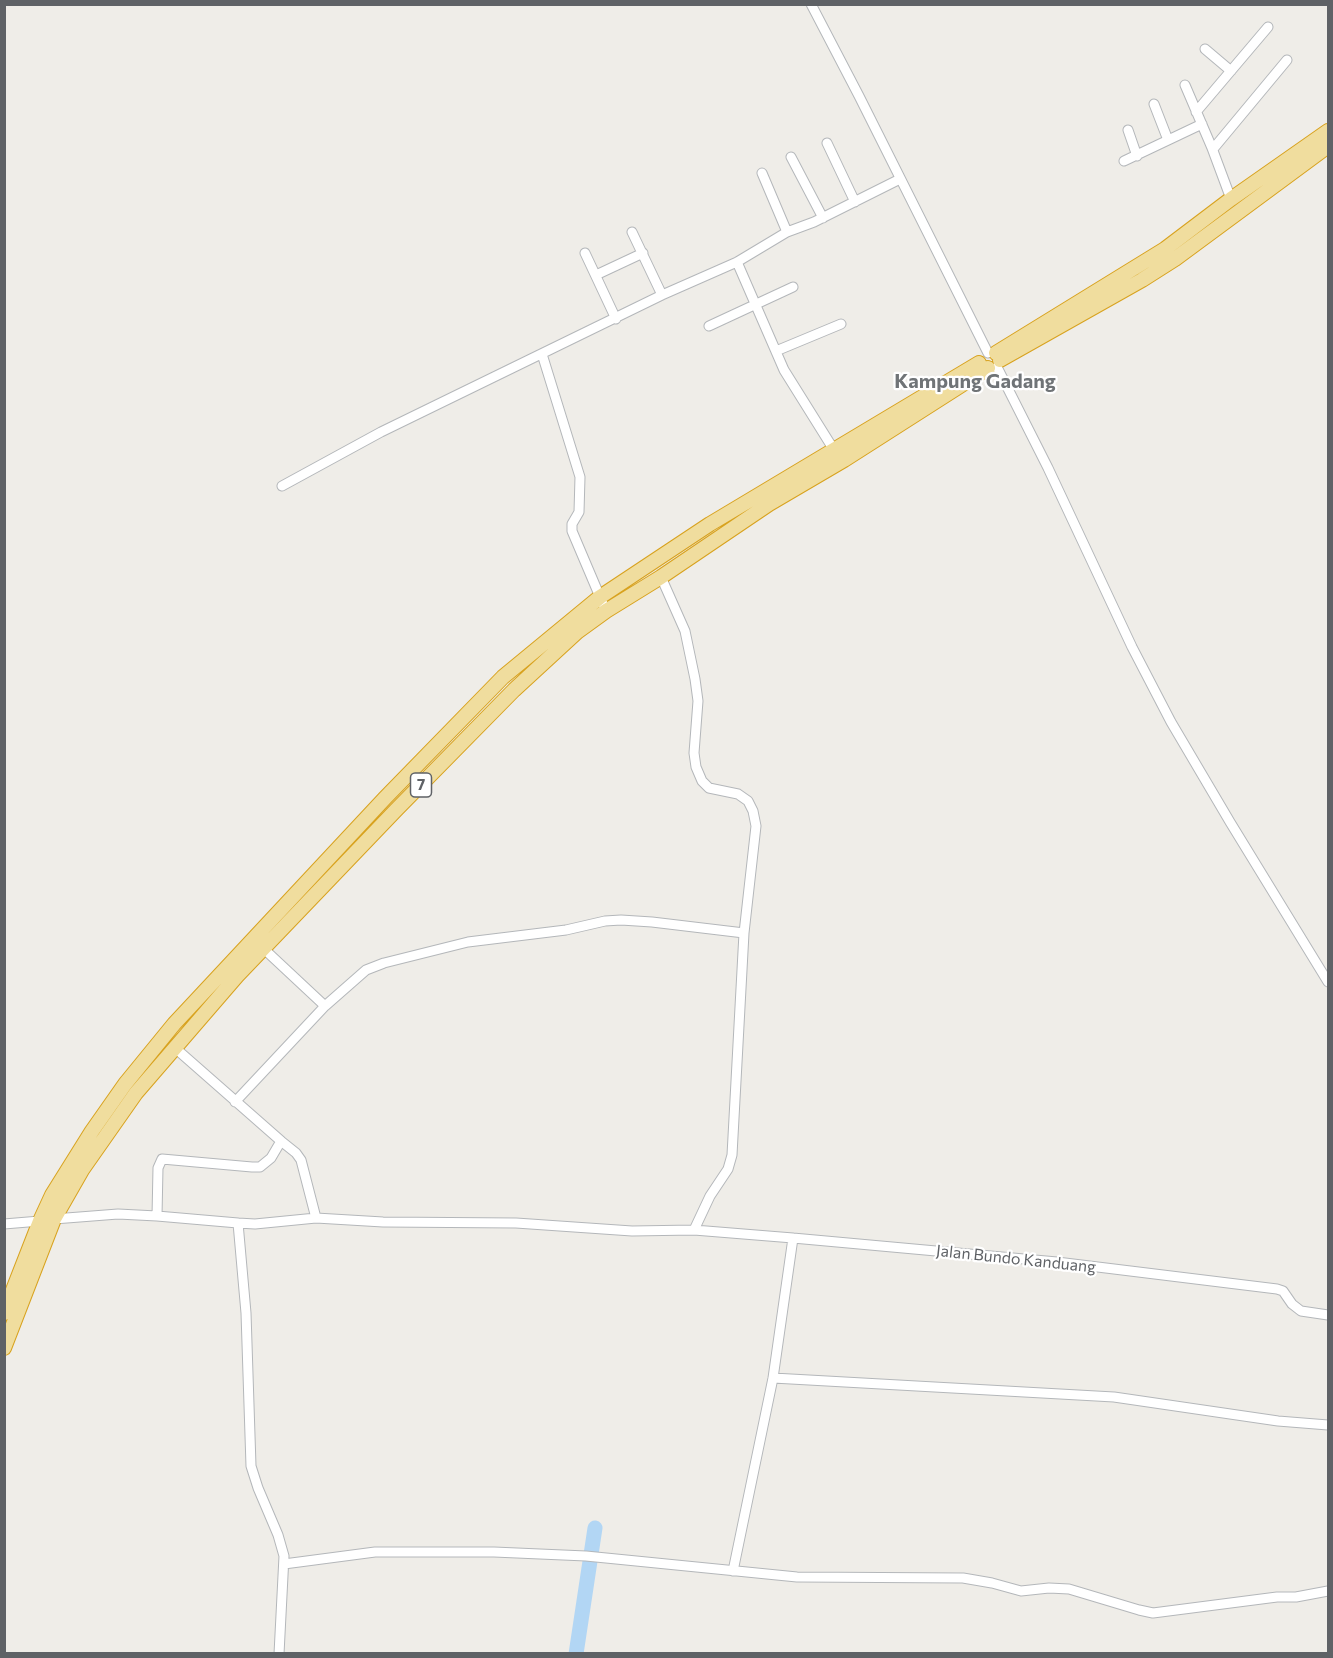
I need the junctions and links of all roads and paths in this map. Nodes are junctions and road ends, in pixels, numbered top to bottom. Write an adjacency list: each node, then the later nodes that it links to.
1 (811, 4): 20 (street)
2 (1268, 27): 5 (street)
3 (1204, 49): 5 (street)
4 (1287, 60): 15 (street)
5 (1231, 71): 8 (street)
6 (1185, 85): 8 (street)
7 (1154, 104): 12 (street)
8 (1197, 112): 9 (street)
9 (1202, 124): 12 (street); 15 (street)
10 (1128, 130): 17 (street)
11 (1329, 131): 21 (highway)
12 (1168, 140): 17 (street)
13 (827, 143): 22 (street)
14 (1329, 146): 24 (highway)
15 (1213, 149): 21 (street)
16 (790, 156): 23 (street)
17 (1137, 156): 18 (street)
18 (1124, 161)
19 (762, 173): 26 (street)
20 (900, 178): 22 (street); 39 (street)
21 (1231, 199): 24 (highway)
22 (855, 202): 23 (street)
23 (823, 218): 26 (street)
24 (1205, 227): 39 (highway)
25 (632, 232): 28 (street)
26 (787, 232): 29 (street)
27 (585, 253): 30 (street)
28 (643, 253): 30 (street); 32 (street)
29 (737, 262): 32 (street); 33 (street)
30 (596, 276): 34 (street)
31 (793, 287): 33 (street)
32 (662, 296): 34 (street)
33 (756, 304): 36 (street); 37 (street)
34 (616, 319): 38 (street)
35 (841, 324): 37 (street)
36 (709, 326)
37 (776, 351): 40 (street)
38 (542, 354): 41 (street); 43 (street)
39 (992, 360): 40 (highway, 7); 42 (highway, 7); 49 (street)
40 (834, 450): 43 (highway, 7)
41 (282, 486)
42 (661, 577): 44 (highway, 7); 47 (street)
43 (600, 597): 44 (street); 45 (highway, 7)
44 (606, 611): 46 (highway, 7)
45 (385, 798): 46 (highway); 52 (highway, 7)
46 (396, 810): 48 (highway, 7)
47 (744, 933): 50 (street); 61 (street)
48 (264, 949): 50 (street); 51 (highway, 7)
49 (1329, 982)
50 (325, 1006): 53 (street)
51 (174, 1047): 52 (highway, 7); 53 (street)
52 (130, 1089): 57 (highway, 7); 58 (highway, 7)
53 (235, 1102): 54 (street)
54 (281, 1141): 55 (street); 56 (street)
55 (157, 1216): 57 (street, Jalan Bundo Kanduang); 59 (street, Jalan Bundo Kanduang)
56 (316, 1218): 59 (street, Jalan Bundo Kanduang); 61 (street, Jalan Bundo Kanduang)
57 (54, 1219): 65 (highway, 7)
58 (40, 1221): 60 (street); 63 (highway, 7)
59 (238, 1223): 68 (street)
60 (4, 1224)
61 (694, 1230): 62 (street, Jalan Bundo Kanduang)
62 (792, 1238): 64 (street, Jalan Bundo Kanduang); 66 (street)
63 (4, 1313)
64 (1329, 1315)
65 (4, 1348)
66 (772, 1378): 67 (street); 69 (street)
67 (1329, 1425)
68 (284, 1564): 69 (street); 71 (street)
69 (733, 1571): 70 (street)
70 (1329, 1591)
71 (279, 1653)

